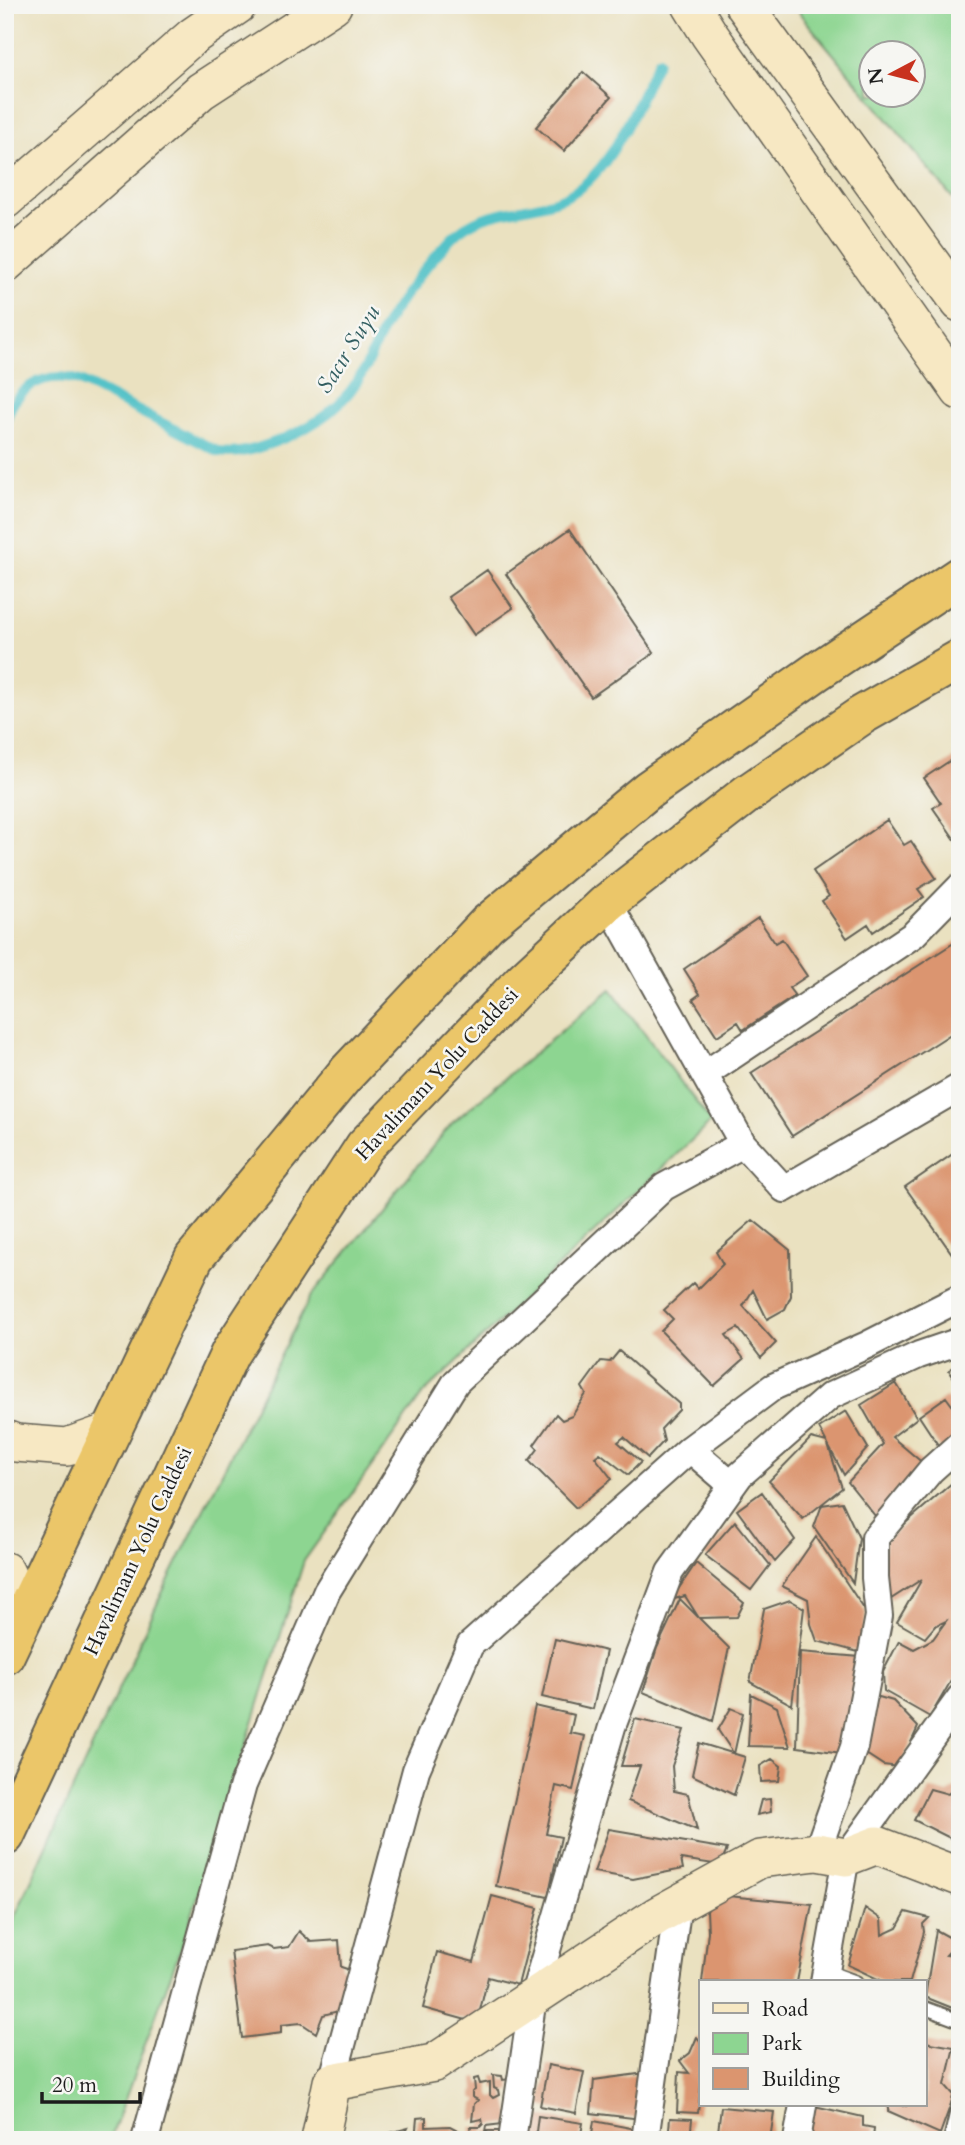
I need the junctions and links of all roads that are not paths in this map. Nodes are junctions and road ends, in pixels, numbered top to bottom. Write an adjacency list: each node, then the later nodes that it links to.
1 (239, 5): 5 (street)
2 (333, 5): 6 (street)
3 (691, 5): 8 (street)
4 (744, 5): 7 (street)
5 (5, 200)
6 (5, 264)
7 (960, 303)
8 (960, 391)
9 (960, 576): 18 (highway)
10 (960, 659): 12 (highway, Havalimanı Yolu Caddesi)
11 (960, 887): 13 (street)
12 (608, 902): 13 (street); 27 (highway, Havalimanı Yolu Caddesi)
13 (705, 1074): 15 (street)
14 (960, 1087): 15 (street)
15 (743, 1144): 39 (street)
16 (960, 1298): 21 (street)
17 (960, 1341): 22 (street)
18 (112, 1431): 19 (street); 24 (highway)
19 (5, 1439)
20 (960, 1444): 28 (street)
21 (690, 1449): 22 (street); 36 (street)
22 (732, 1485): 33 (street)
23 (5, 1571): 24 (street)
24 (25, 1612): 25 (highway)
25 (5, 1654)
26 (957, 1706): 28 (street)
27 (5, 1836)
28 (831, 1855): 29 (street); 30 (street); 31 (street)
29 (960, 1877)
30 (678, 1904): 33 (street); 42 (street)
31 (825, 1977): 32 (lane)
32 (844, 1980)
33 (533, 1998): 36 (street); 41 (street)
34 (926, 2008): 35 (lane)
35 (960, 2021)
36 (332, 2082): 40 (street)
37 (960, 2097): 44 (lane)
38 (803, 2106): 43 (street)
39 (145, 2140)
40 (320, 2140)
41 (512, 2140)
42 (645, 2140)
43 (797, 2140)
44 (950, 2140)

